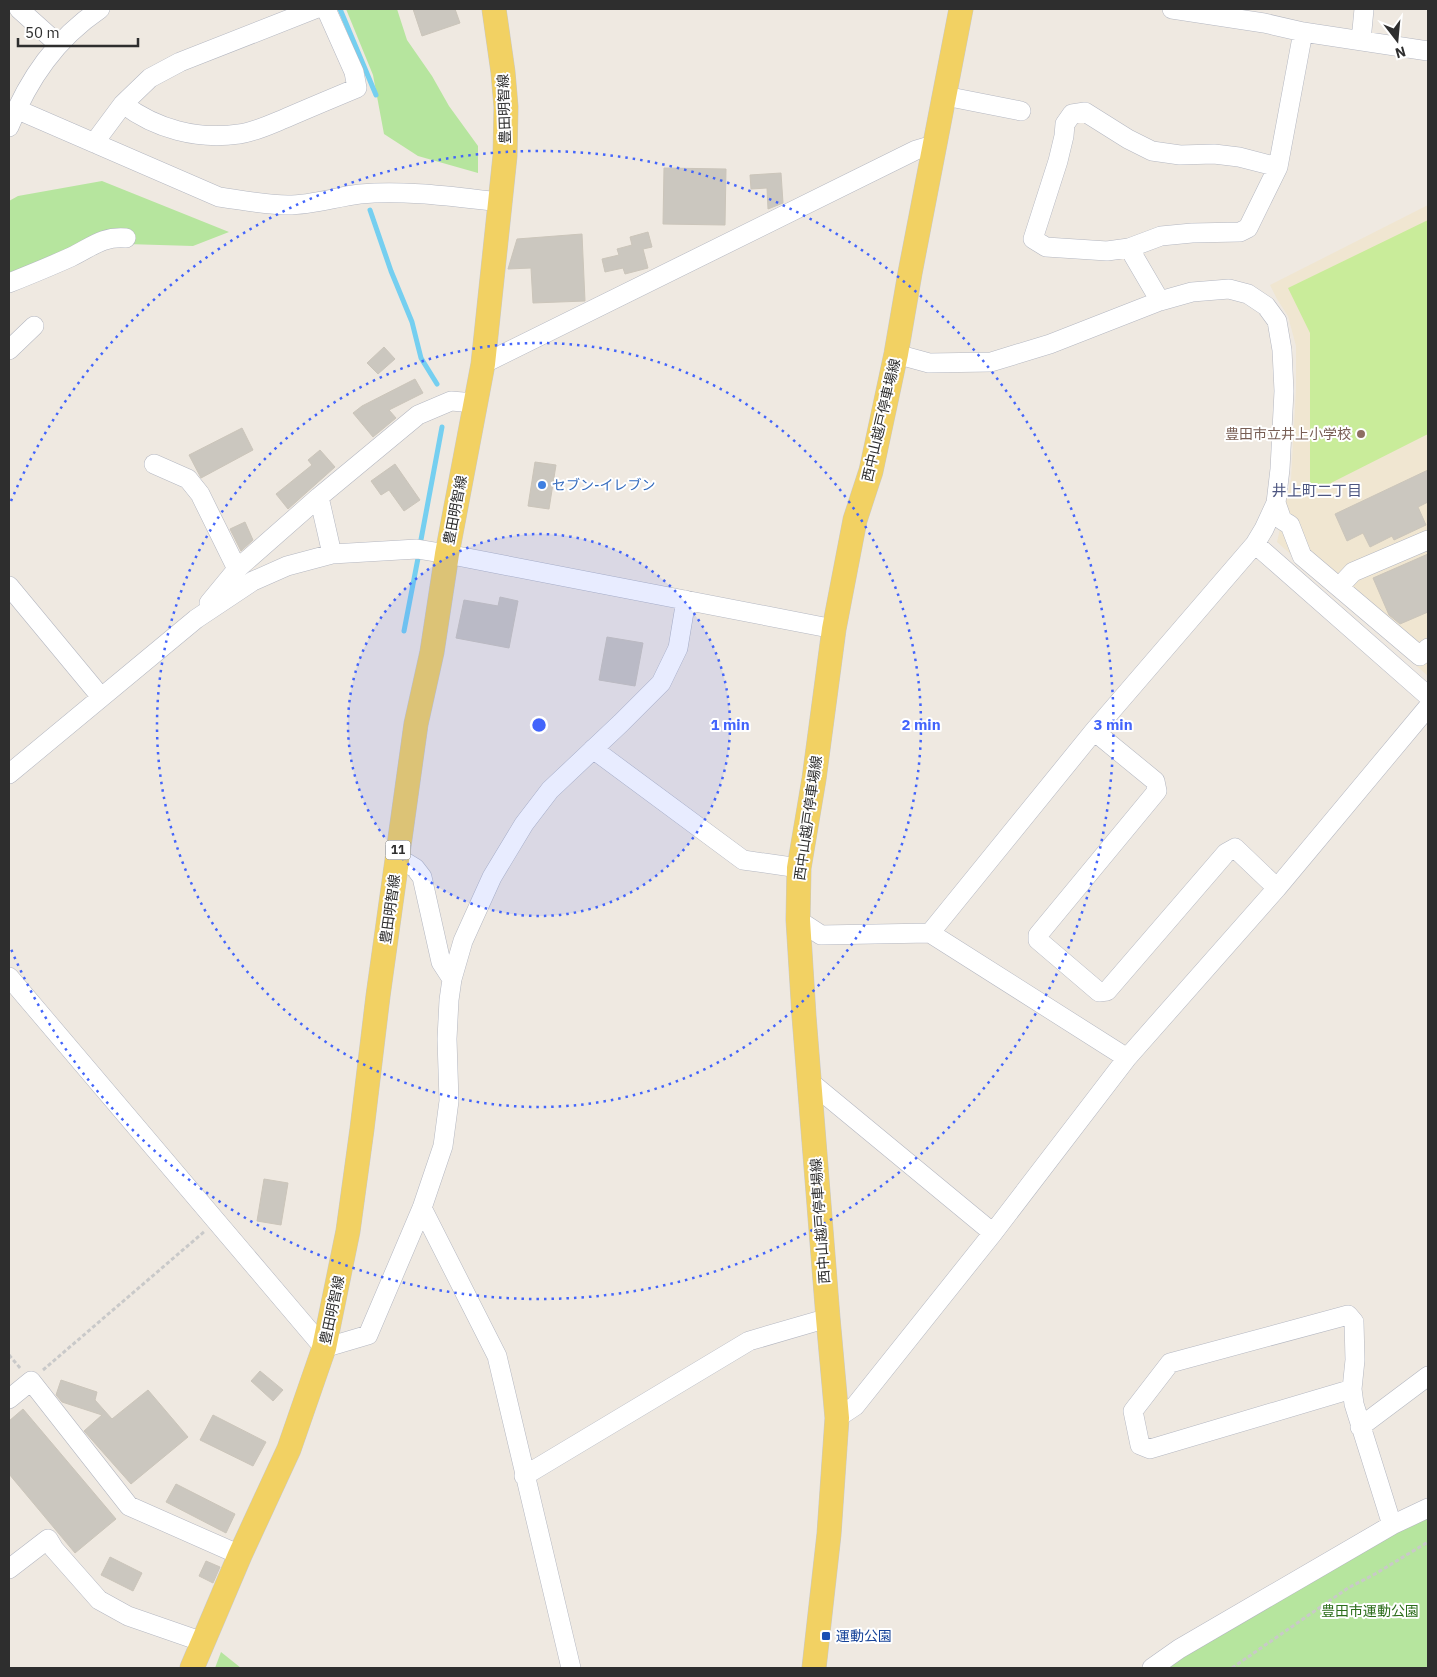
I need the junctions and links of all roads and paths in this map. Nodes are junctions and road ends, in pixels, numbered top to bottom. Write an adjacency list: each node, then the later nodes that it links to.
1 (19, 9): 12 (street)
2 (100, 9): 12 (street)
3 (315, 9): 15 (street)
4 (326, 9): 15 (street)
5 (494, 9): 22 (main road, 豊田明智線 / 11)
6 (961, 9): 14 (main road, 西中山越戸停車場線)
7 (1172, 9): 9 (street)
8 (1364, 9): 11 (street)
9 (1265, 16): 10 (street)
10 (1303, 32): 11 (street); 21 (street)
11 (1361, 41): 13 (street)
12 (58, 44): 16 (street)
13 (1428, 52)
14 (945, 96): 17 (street); 20 (main road, 西中山越戸停車場線)
15 (123, 104): 19 (street)
16 (16, 109): 18 (street); 19 (street)
17 (1021, 111)
18 (9, 127)
19 (94, 143): 22 (street)
20 (936, 144): 29 (main road, 西中山越戸停車場線); 30 (street)
21 (1278, 167): 24 (street); 24 (street)
22 (502, 202): 30 (main road, 豊田明智線 / 11)
23 (126, 238): 25 (street)
24 (1129, 248): 26 (street)
25 (9, 284)
26 (1160, 301): 29 (street); 34 (street)
27 (34, 326): 28 (street)
28 (9, 350)
29 (896, 354): 44 (main road, 西中山越戸停車場線)
30 (483, 364): 31 (main road, 豊田明智線 / 11)
31 (475, 403): 33 (street); 38 (main road, 豊田明智線 / 11)
32 (154, 464): 39 (street)
33 (319, 497): 37 (street); 39 (street)
34 (1276, 503): 36 (street); 41 (street)
35 (1428, 540): 41 (street)
36 (1255, 544): 46 (street); 49 (street)
37 (332, 554): 38 (street); 43 (street)
38 (447, 554): 42 (street); 52 (main road, 豊田明智線 / 11)
39 (237, 569): 43 (street)
40 (9, 586): 47 (street)
41 (1339, 587): 45 (street)
42 (686, 600): 44 (street); 50 (street)
43 (196, 618): 47 (street)
44 (834, 629): 53 (main road, 西中山越戸停車場線)
45 (1428, 648)
46 (1428, 696)
47 (101, 697): 51 (street)
48 (1428, 707): 54 (street)
49 (1094, 731): 54 (street); 56 (street)
50 (593, 749): 53 (street); 58 (street)
51 (9, 774)
52 (397, 857): 58 (street); 65 (main road, 豊田明智線 / 11)
53 (799, 868): 55 (main road, 西中山越戸停車場線)
54 (1278, 888): 59 (street)
55 (798, 920): 56 (street); 60 (main road, 西中山越戸停車場線)
56 (930, 933): 59 (street)
57 (9, 977): 62 (street)
58 (452, 979): 61 (street)
59 (1127, 1058): 63 (street)
60 (809, 1081): 63 (street); 64 (main road, 西中山越戸停車場線)
61 (422, 1208): 65 (street); 72 (street)
62 (217, 1221): 65 (street); 67 (path)
63 (993, 1233): 70 (street)
64 (828, 1318): 70 (main road, 西中山越戸停車場線); 72 (street)
65 (324, 1348): 76 (main road, 豊田明智線 / 11)
66 (1428, 1376): 71 (street)
67 (31, 1381): 69 (street); 76 (street)
68 (1352, 1389): 68 (street); 71 (street)
69 (9, 1399)
70 (837, 1418): 81 (main road, 西中山越戸停車場線)
71 (1360, 1427): 74 (street)
72 (524, 1476): 80 (street)
73 (1428, 1508): 74 (street)
74 (1392, 1526): 82 (street)
75 (1428, 1542): 83 (path)
76 (240, 1555): 78 (main road, 豊田明智線 / 11)
77 (9, 1569): 78 (street)
78 (203, 1642): 79 (main road, 豊田明智線 / 11)
79 (192, 1668)
80 (571, 1668)
81 (814, 1668)
82 (1152, 1668)
83 (1232, 1668)

